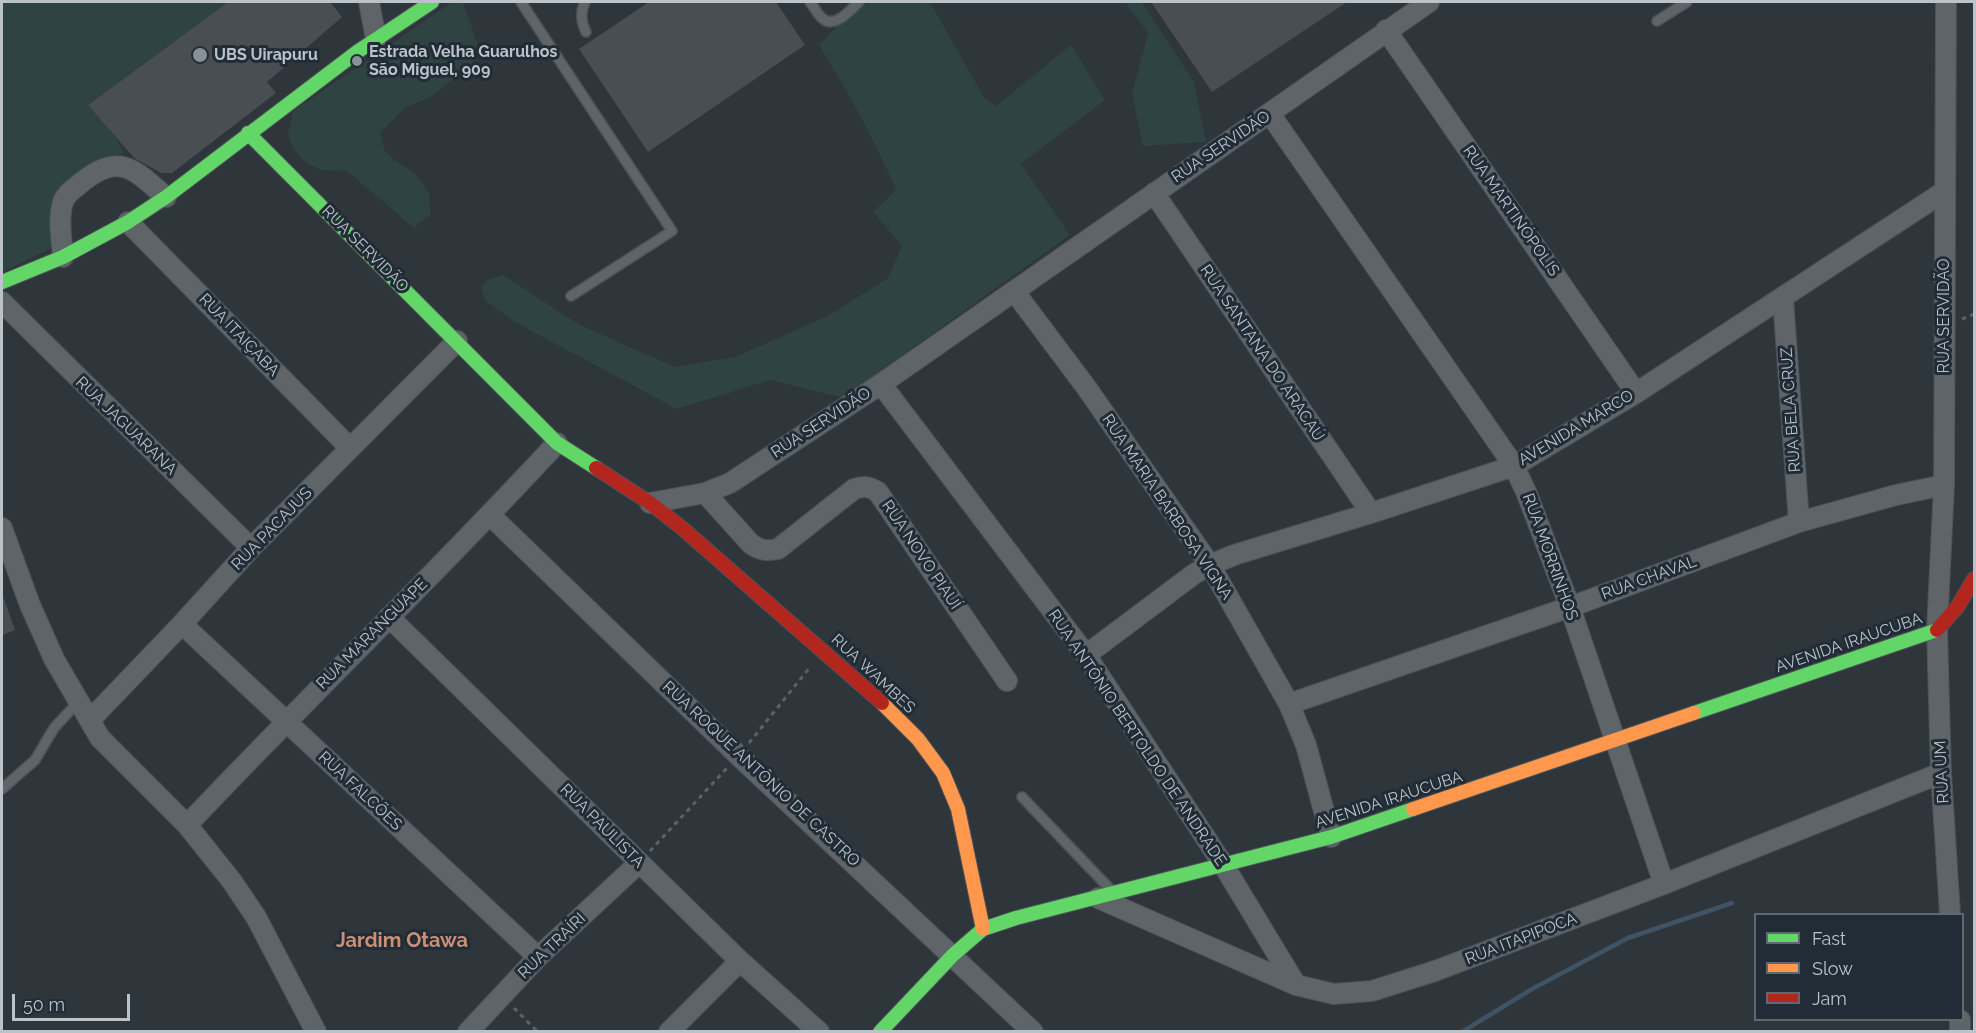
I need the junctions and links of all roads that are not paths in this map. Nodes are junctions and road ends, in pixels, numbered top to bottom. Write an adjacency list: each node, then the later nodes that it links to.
1 (369, 2): 14 (street)
2 (432, 2): 14 (main road)
3 (521, 2): 24 (lane)
4 (585, 2): 13 (lane)
5 (810, 2): 10 (lane)
6 (859, 2): 10 (lane)
7 (1430, 2): 12 (street, RUA SERVIDÃO)
8 (1687, 2): 11 (lane)
9 (1946, 2): 17 (street, RUA SERVIDÃO)
10 (849, 5)
11 (1657, 21)
12 (1386, 30): 15 (street, RUA SERVIDÃO); 29 (street, RUA MARTINÓPOLIS)
13 (586, 32)
14 (376, 39): 16 (main road)
15 (1270, 114): 18 (street, RUA SERVIDÃO); 32 (street, RUA MORRINHOS)
16 (249, 133): 19 (main road); 27 (main road, RUA SERVIDÃO)
17 (1945, 191): 25 (street, AVENIDA MARCO); 33 (street, RUA SERVIDÃO)
18 (1154, 193): 23 (street, RUA SERVIDÃO); 36 (street, RUA SANTANA DO ARACAÚ)
19 (166, 197): 20 (main road); 21 (street)
20 (128, 222): 21 (main road); 31 (street, RUA ITAIÇABA)
21 (63, 257): 22 (main road)
22 (2, 282)
23 (1014, 291): 28 (street, RUA SERVIDÃO); 41 (street, RUA MARIA BARBOSA VIGNA)
24 (571, 296)
25 (1784, 298): 29 (street, AVENIDA MARCO); 38 (street, RUA BELA CRUZ)
26 (2, 302): 40 (street, RUA JAGUARANA)
27 (457, 341): 30 (main road, RUA SERVIDÃO); 31 (street, RUA PACAJUS)
28 (881, 384): 34 (street, RUA SERVIDÃO); 47 (street, RUA ANTÔNIO BERTOLDO DE ANDRADE)
29 (1635, 393): 32 (street, AVENIDA MARCO)
30 (557, 443): 35 (main road, RUA SERVIDÃO); 37 (street, RUA MARANGUAPE)
31 (350, 448): 40 (street, RUA PACAJUS)
32 (1514, 466): 36 (street, AVENIDA MARCO); 43 (street, RUA MORRINHOS)
33 (1944, 485): 38 (street, RUA CHAVAL); 46 (street, RUA SERVIDÃO)
34 (705, 493): 35 (street, RUA SERVIDÃO); 48 (street, RUA NOVO PIAUÍ)
35 (650, 503): 64 (main road, RUA WAMBES)
36 (1371, 513): 41 (street, AVENIDA MARCO)
37 (490, 515): 44 (street, RUA MARANGUAPE); 65 (street, RUA ROQUE ANTÔNIO DE CASTRO)
38 (1799, 522): 43 (street, RUA CHAVAL)
39 (2, 528): 49 (street)
40 (251, 548): 45 (street, RUA PACAJUS)
41 (1210, 565): 47 (street, AVENIDA MARCO); 50 (street, RUA MARIA BARBOSA VIGNA)
42 (1974, 579): 46 (main road)
43 (1569, 607): 50 (street, RUA CHAVAL); 53 (street, RUA MORRINHOS)
44 (389, 617): 52 (street, RUA MARANGUAPE); 59 (street, RUA PAULISTA)
45 (182, 624): 51 (street, RUA PACAJUS); 52 (street, RUA FALCÕES)
46 (1936, 630): 53 (main road, AVENIDA IRAUCUBA); 54 (street, RUA UM)
47 (1086, 655): 60 (street, RUA ANTÔNIO BERTOLDO DE ANDRADE)
48 (1007, 681)
49 (79, 701): 51 (street); 55 (lane)
50 (1289, 704): 58 (street, RUA MARIA BARBOSA VIGNA)
51 (90, 720): 57 (street)
52 (285, 722): 57 (street, RUA MARANGUAPE); 66 (street, RUA FALCÕES)
53 (1614, 741): 58 (main road, AVENIDA IRAUCUBA); 61 (street, RUA MORRINHOS)
54 (1941, 773): 61 (street, RUA ITAPIPOCA); 63 (street, RUA UM)
55 (2, 789)
56 (1023, 797): 62 (lane)
57 (187, 825): 69 (street)
58 (1331, 837): 60 (main road, AVENIDA IRAUCUBA)
59 (639, 863): 66 (street, RUA TRAÍRI); 67 (street, RUA PAULISTA)
60 (1224, 866): 62 (main road, AVENIDA IRAUCUBA); 68 (street, RUA ANTÔNIO BERTOLDO DE ANDRADE)
61 (1664, 884): 68 (street, RUA ITAPIPOCA)
62 (1107, 896): 64 (main road, AVENIDA IRAUCUBA); 68 (street, RUA ITAPIPOCA)
63 (1950, 913)
64 (983, 929): 65 (main road, AVENIDA IRAUCUBA)
65 (953, 955): 73 (main road, AVENIDA IRAUCUBA); 74 (street, RUA ROQUE ANTÔNIO DE CASTRO)
66 (538, 957): 70 (street, RUA TRAÍRI)
67 (740, 961): 71 (street); 72 (street, RUA PAULISTA)
68 (1296, 985)
69 (316, 1032)
70 (468, 1032)
71 (669, 1032)
72 (819, 1032)
73 (880, 1032)
74 (1033, 1032)

